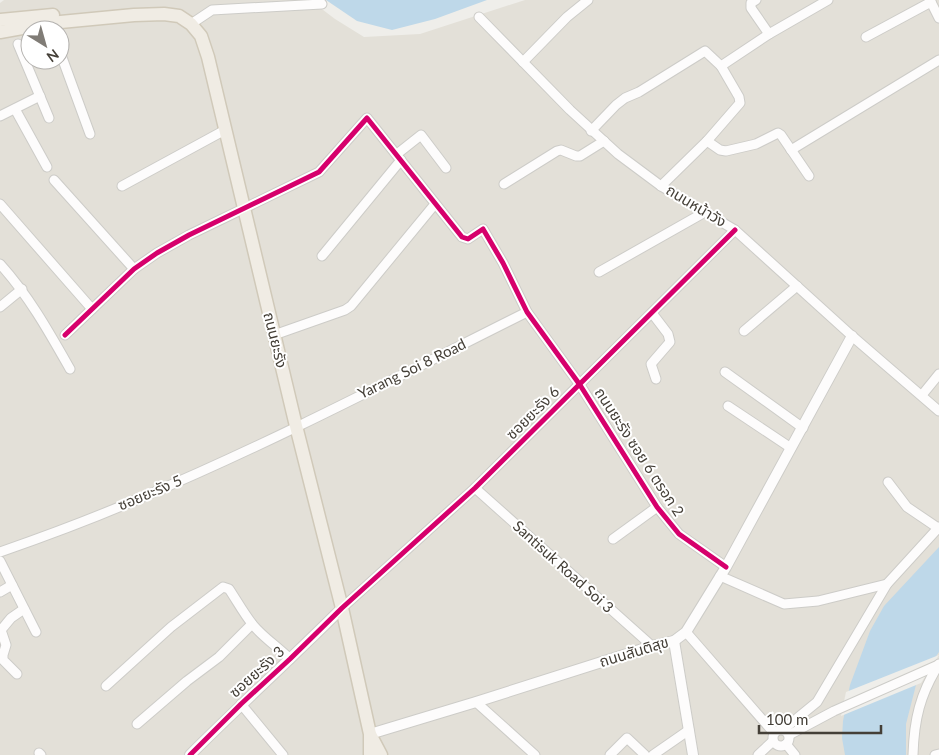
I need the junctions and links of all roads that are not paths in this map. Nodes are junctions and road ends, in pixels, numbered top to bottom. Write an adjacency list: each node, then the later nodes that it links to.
1 (214, 0): 7 (street)
2 (588, 0): 20 (street)
3 (756, 0): 16 (street)
4 (828, 0): 16 (street)
5 (933, 2): 10 (street); 17 (street)
6 (322, 4): 7 (street)
7 (212, 10): 13 (street)
8 (116, 17): 11 (main road); 12 (main road); 13 (main road)
9 (479, 17): 20 (street, ถนนหน้าวัง)
10 (939, 18)
11 (0, 20)
12 (70, 23)
13 (191, 24): 27 (main road, ถนนยะรัง)
14 (20, 30): 15 (main road)
15 (0, 32)
16 (768, 34): 21 (street)
17 (866, 37)
18 (18, 44): 23 (street)
19 (939, 60): 32 (street)
20 (523, 62): 28 (street, ถนนหน้าวัง)
21 (720, 66): 28 (street); 31 (street)
22 (67, 70): 29 (street)
23 (40, 96): 24 (street); 26 (street)
24 (14, 109): 25 (street); 34 (street)
25 (0, 116)
26 (49, 118)
27 (224, 130): 39 (street); 43 (main road, ถนนยะรัง)
28 (591, 131): 30 (street, ถนนหน้าวัง)
29 (90, 134)
30 (604, 141): 38 (street); 40 (street, ถนนหน้าวัง)
31 (707, 141): 32 (street); 40 (street)
32 (791, 150): 36 (street)
33 (399, 157): 35 (street); 42 (street); 43 (street); 46 (street)
34 (46, 167)
35 (446, 168)
36 (809, 176)
37 (54, 180): 48 (street)
38 (504, 184)
39 (122, 186)
40 (661, 186): 44 (street, ถนนหน้าวัง)
41 (0, 204): 53 (street)
42 (435, 204): 54 (street, ถนนยะรัง ซอย 6 ตรอก 2); 58 (street)
43 (243, 209): 48 (street); 58 (main road, ถนนยะรัง)
44 (705, 212): 45 (street, ถนนหน้าวัง); 49 (street)
45 (735, 230): 50 (street, ถนนหน้าวัง); 55 (street, ซอยยะรัง 6)
46 (322, 256)
47 (0, 264): 51 (street)
48 (134, 270): 53 (street)
49 (599, 272)
50 (796, 286): 56 (street); 59 (street, ถนนหน้าวัง)
51 (22, 289): 52 (street); 60 (street)
52 (0, 307)
53 (92, 309): 57 (street)
54 (527, 312): 64 (street, ถนนยะรัง ซอย 6 ตรอก 2); 68 (street, Yarang Soi 8 Road)
55 (652, 313): 63 (street); 64 (street, ซอยยะรัง 6)
56 (744, 330)
57 (65, 335)
58 (274, 335): 68 (main road, ถนนยะรัง)
59 (852, 336): 65 (street, ถนนหน้าวัง); 69 (street, ถนนสันติสุข)
60 (70, 369)
61 (725, 372): 69 (street)
62 (939, 374): 65 (street)
63 (656, 380)
64 (580, 385): 72 (street, ซอยยะรัง 6); 73 (street, ถนนยะรัง ซอย 6 ตรอก 2)
65 (922, 395): 67 (street, ถนนหน้าวัง)
66 (728, 406): 70 (street)
67 (939, 411)
68 (296, 426): 76 (street, ซอยยะรัง 5); 82 (main road, ถนนยะรัง)
69 (803, 428): 70 (street, ถนนสันติสุข)
70 (791, 448): 78 (street, ถนนสันติสุข)
71 (888, 482): 74 (street)
72 (475, 488): 82 (street, ซอยยะรัง 6); 88 (street, Santisuk Road Soi 3)
73 (658, 507): 75 (street); 78 (street, ถนนยะรัง ซอย 6 ตรอก 2)
74 (939, 528): 79 (street)
75 (613, 539)
76 (0, 552)
77 (0, 561): 80 (street)
78 (723, 572): 79 (street, ถนนยะรัง ซอย 6 ตรอก 2); 86 (street, ถนนสันติสุข)
79 (887, 584): 94 (street)
80 (12, 585): 81 (street); 83 (street)
81 (0, 592)
82 (342, 608): 89 (street, ซอยยะรัง 3); 100 (main road, ถนนยะรัง)
83 (24, 609): 85 (street); 91 (street)
84 (252, 624): 89 (street); 92 (street); 97 (street)
85 (36, 632)
86 (686, 632): 87 (street, ถนนสันติสุข); 101 (street)
87 (674, 641): 88 (street, ถนนสันติสุข); 98 (street)
88 (652, 646): 93 (street, ถนนสันติสุข)
89 (290, 659): 95 (street, ซอยยะรัง 3)
90 (936, 665): 96 (street); 115 (street)
91 (16, 674)
92 (106, 686)
93 (476, 702): 100 (street, ถนนสันติสุข); 108 (street)
94 (817, 702): 96 (street); 99 (street)
95 (241, 704): 104 (street, ซอยยะรัง 3); 105 (street)
96 (824, 715): 99 (street)
97 (138, 724)
98 (689, 730): 111 (street); 112 (street)
99 (786, 732): 101 (street); 102 (street)
100 (370, 734): 106 (main road, ถนนยะรัง); 107 (main road, ถนนยะรัง)
101 (774, 737): 102 (street); 113 (street)
102 (786, 744): 114 (street)
103 (939, 754): 116 (street)
104 (190, 755)
105 (283, 755)
106 (370, 755)
107 (381, 755)
108 (534, 755)
109 (610, 755): 110 (street)
110 (644, 755)
111 (653, 755)
112 (693, 755)
113 (758, 755)
114 (795, 755)
115 (913, 755)
116 (935, 755)

